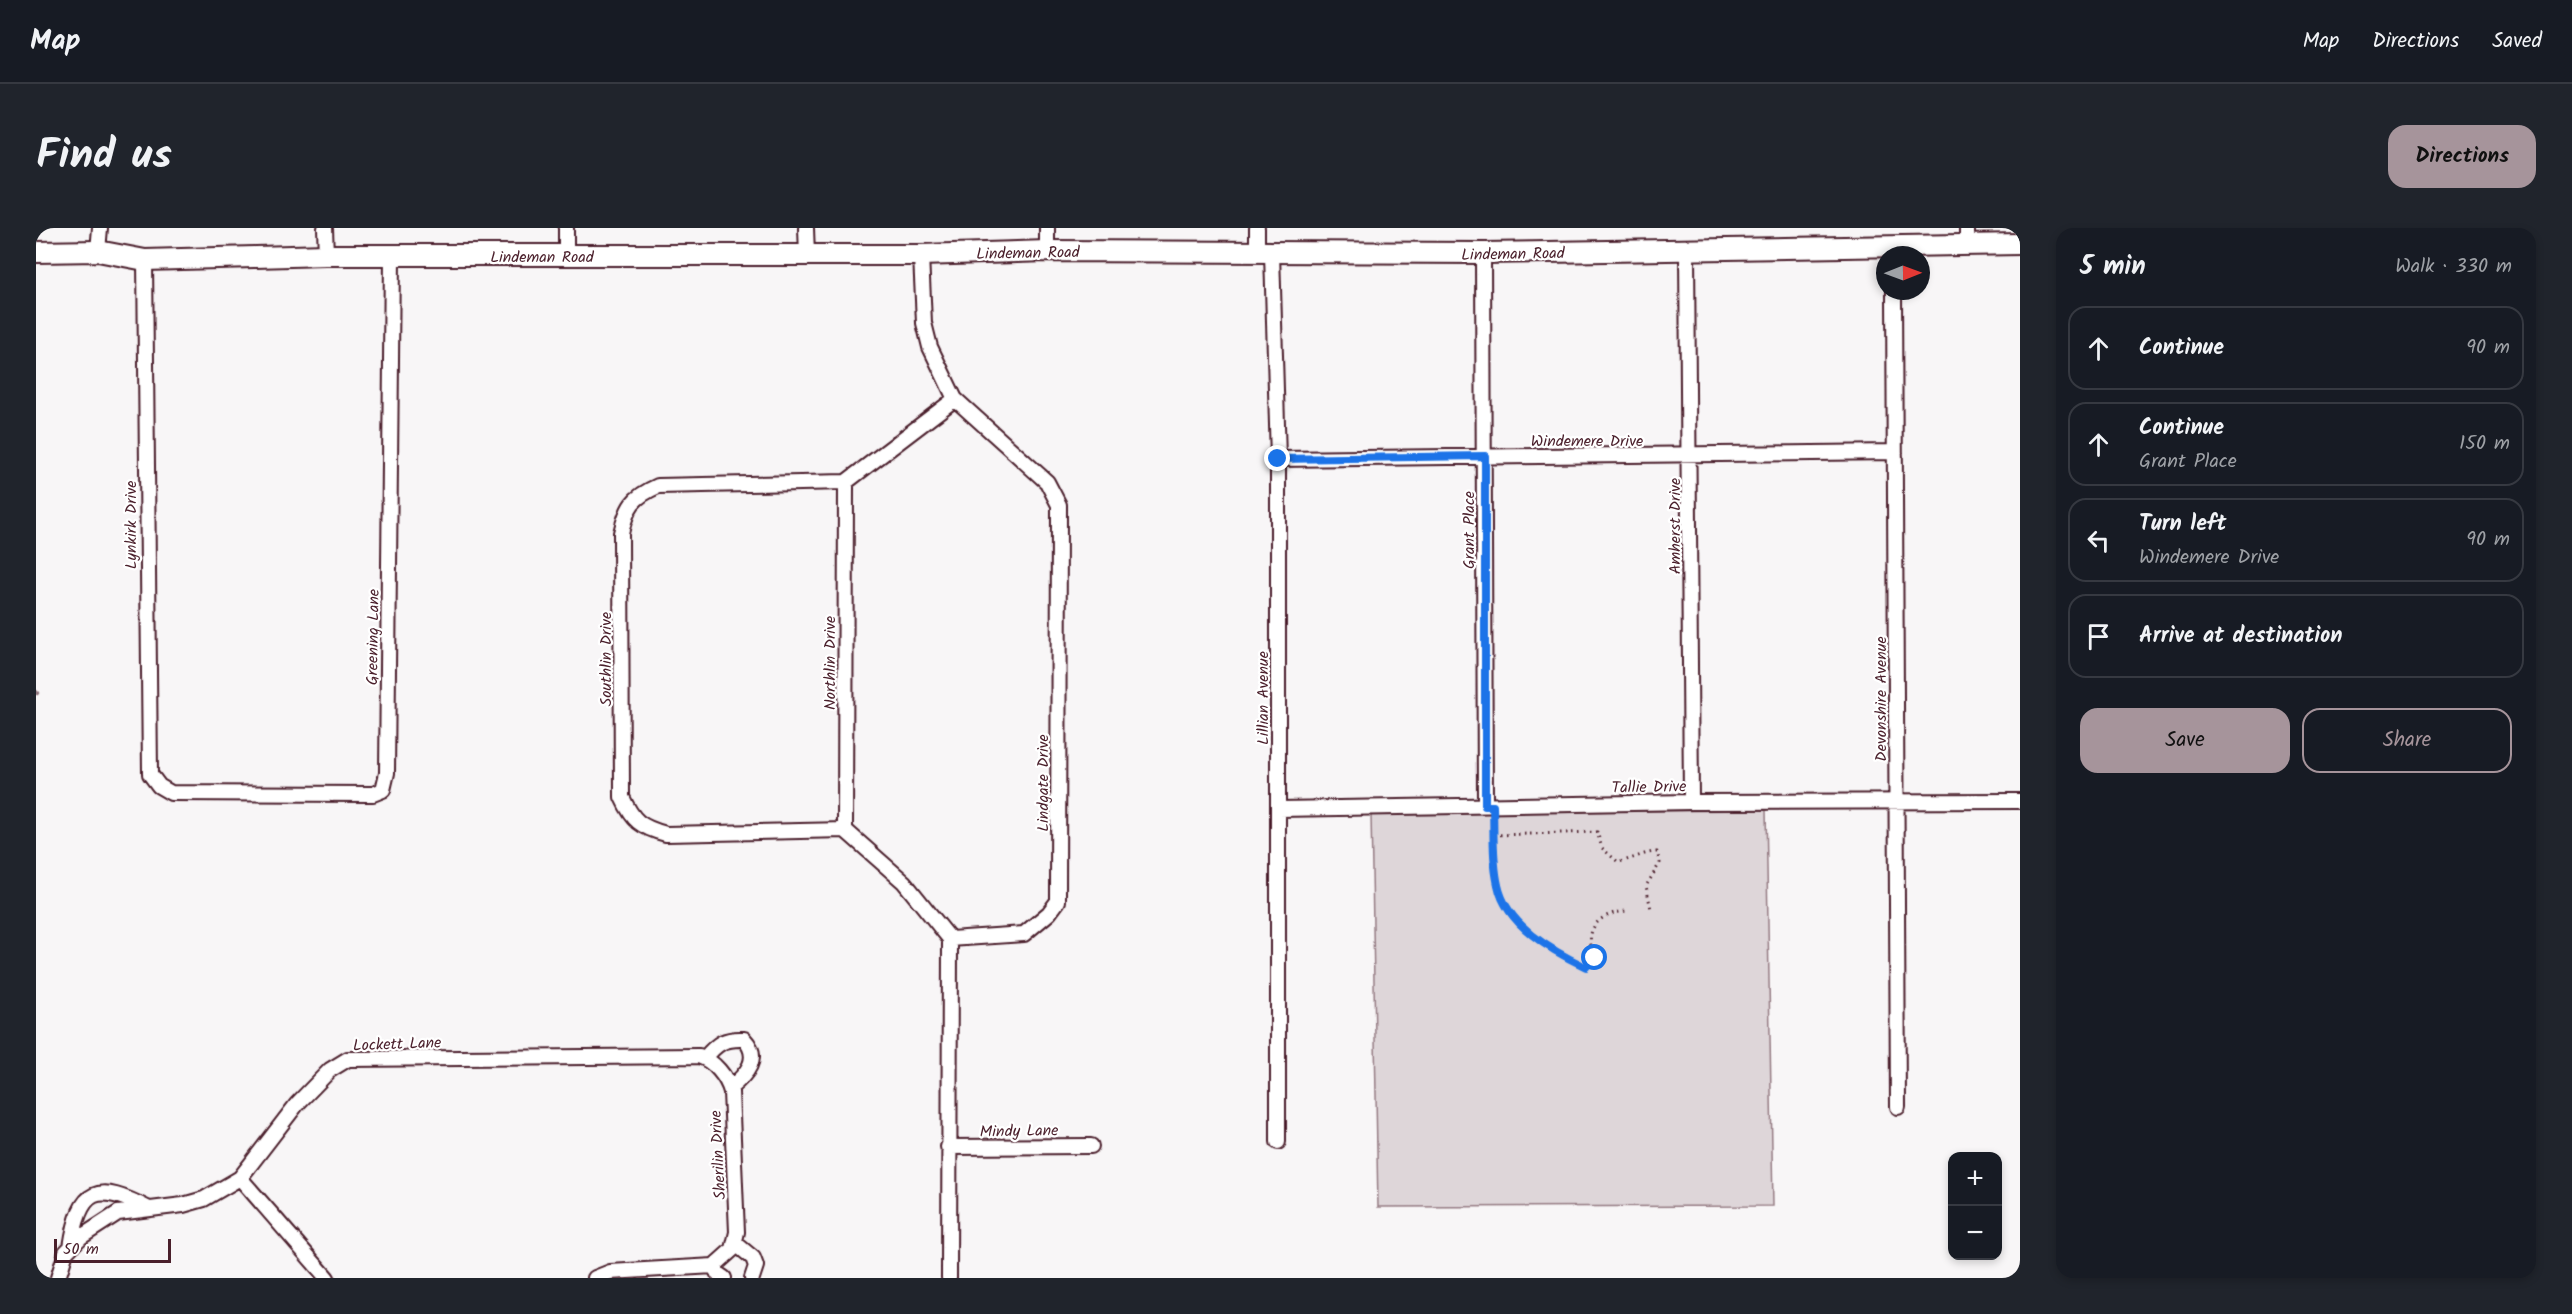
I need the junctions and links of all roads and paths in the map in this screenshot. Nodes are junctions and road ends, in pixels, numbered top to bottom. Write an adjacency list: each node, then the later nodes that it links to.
1 (100, 228): 11 (street)
2 (325, 228): 17 (street)
3 (566, 228): 21 (street)
4 (807, 228): 18 (street)
5 (1047, 228): 12 (street)
6 (1257, 228): 15 (street, Lillian Avenue)
7 (1967, 236): 8 (street, Lindeman Road); 9 (street, Lindeman Road)
8 (2020, 244)
9 (1915, 246)
10 (1876, 250): 13 (street, Lindeman Road)
11 (98, 251): 14 (street, Lindeman Road); 22 (street, Lindeman Road)
12 (1047, 251): 15 (street, Lindeman Road); 19 (street, Lindeman Road)
13 (1687, 251): 16 (street, Lindeman Road); 27 (street, Amherst Drive)
14 (36, 252)
15 (1265, 253): 16 (street, Lindeman Road); 28 (street, Lillian Avenue)
16 (1483, 253): 26 (street, Grant Place)
17 (326, 255): 20 (street, Lindeman Road); 22 (street, Lindeman Road)
18 (807, 255): 19 (street, Lindeman Road); 21 (street, Lindeman Road)
19 (921, 255): 24 (street, Lindgate Drive)
20 (392, 256): 21 (street, Lindeman Road); 30 (street, Greening Lane)
21 (566, 256)
22 (145, 260): 30 (street, Lynkirk Drive)
23 (1894, 300): 25 (street, Devonshire Avenue)
24 (955, 399): 29 (street); 40 (street, Lindgate Drive)
25 (1895, 453): 27 (street, Windemere Drive); 33 (street, Devonshire Avenue)
26 (1485, 456): 27 (street, Windemere Drive); 28 (street, Windemere Drive); 34 (street, Grant Place)
27 (1690, 456): 32 (street, Amherst Drive)
28 (1278, 459): 35 (street, Lillian Avenue)
29 (846, 482): 36 (street, Northlin Drive); 36 (street, Southlin Drive)
30 (159, 786)
31 (2020, 801): 33 (street, Tallie Drive)
32 (1691, 802): 33 (street, Tallie Drive); 34 (street, Tallie Drive)
33 (1897, 802): 43 (street, Devonshire Avenue)
34 (1489, 806): 35 (street, Tallie Drive); 37 (path)
35 (1279, 809): 44 (street, Lillian Avenue)
36 (845, 830): 40 (street)
37 (1494, 836): 38 (path); 39 (path)
38 (1651, 909)
39 (1627, 911)
40 (950, 939): 46 (street)
41 (705, 1058): 42 (street, Sherilin Drive); 42 (street); 47 (street, Lockett Lane)
42 (730, 1088): 49 (street, Sherilin Drive)
43 (1898, 1107)
44 (1278, 1142)
45 (1090, 1146): 46 (street, Mindy Lane)
46 (948, 1147): 57 (street)
47 (240, 1178): 48 (street, Lockett Lane); 53 (street)
48 (149, 1209): 50 (street, Lockett Lane); 50 (street, Lockett Lane)
49 (735, 1243): 51 (street); 56 (street)
50 (71, 1247): 52 (street, Lockett Lane)
51 (714, 1266): 54 (street); 55 (street)
52 (58, 1278)
53 (327, 1278)
54 (594, 1278)
55 (724, 1278)
56 (752, 1278)
57 (949, 1278)

